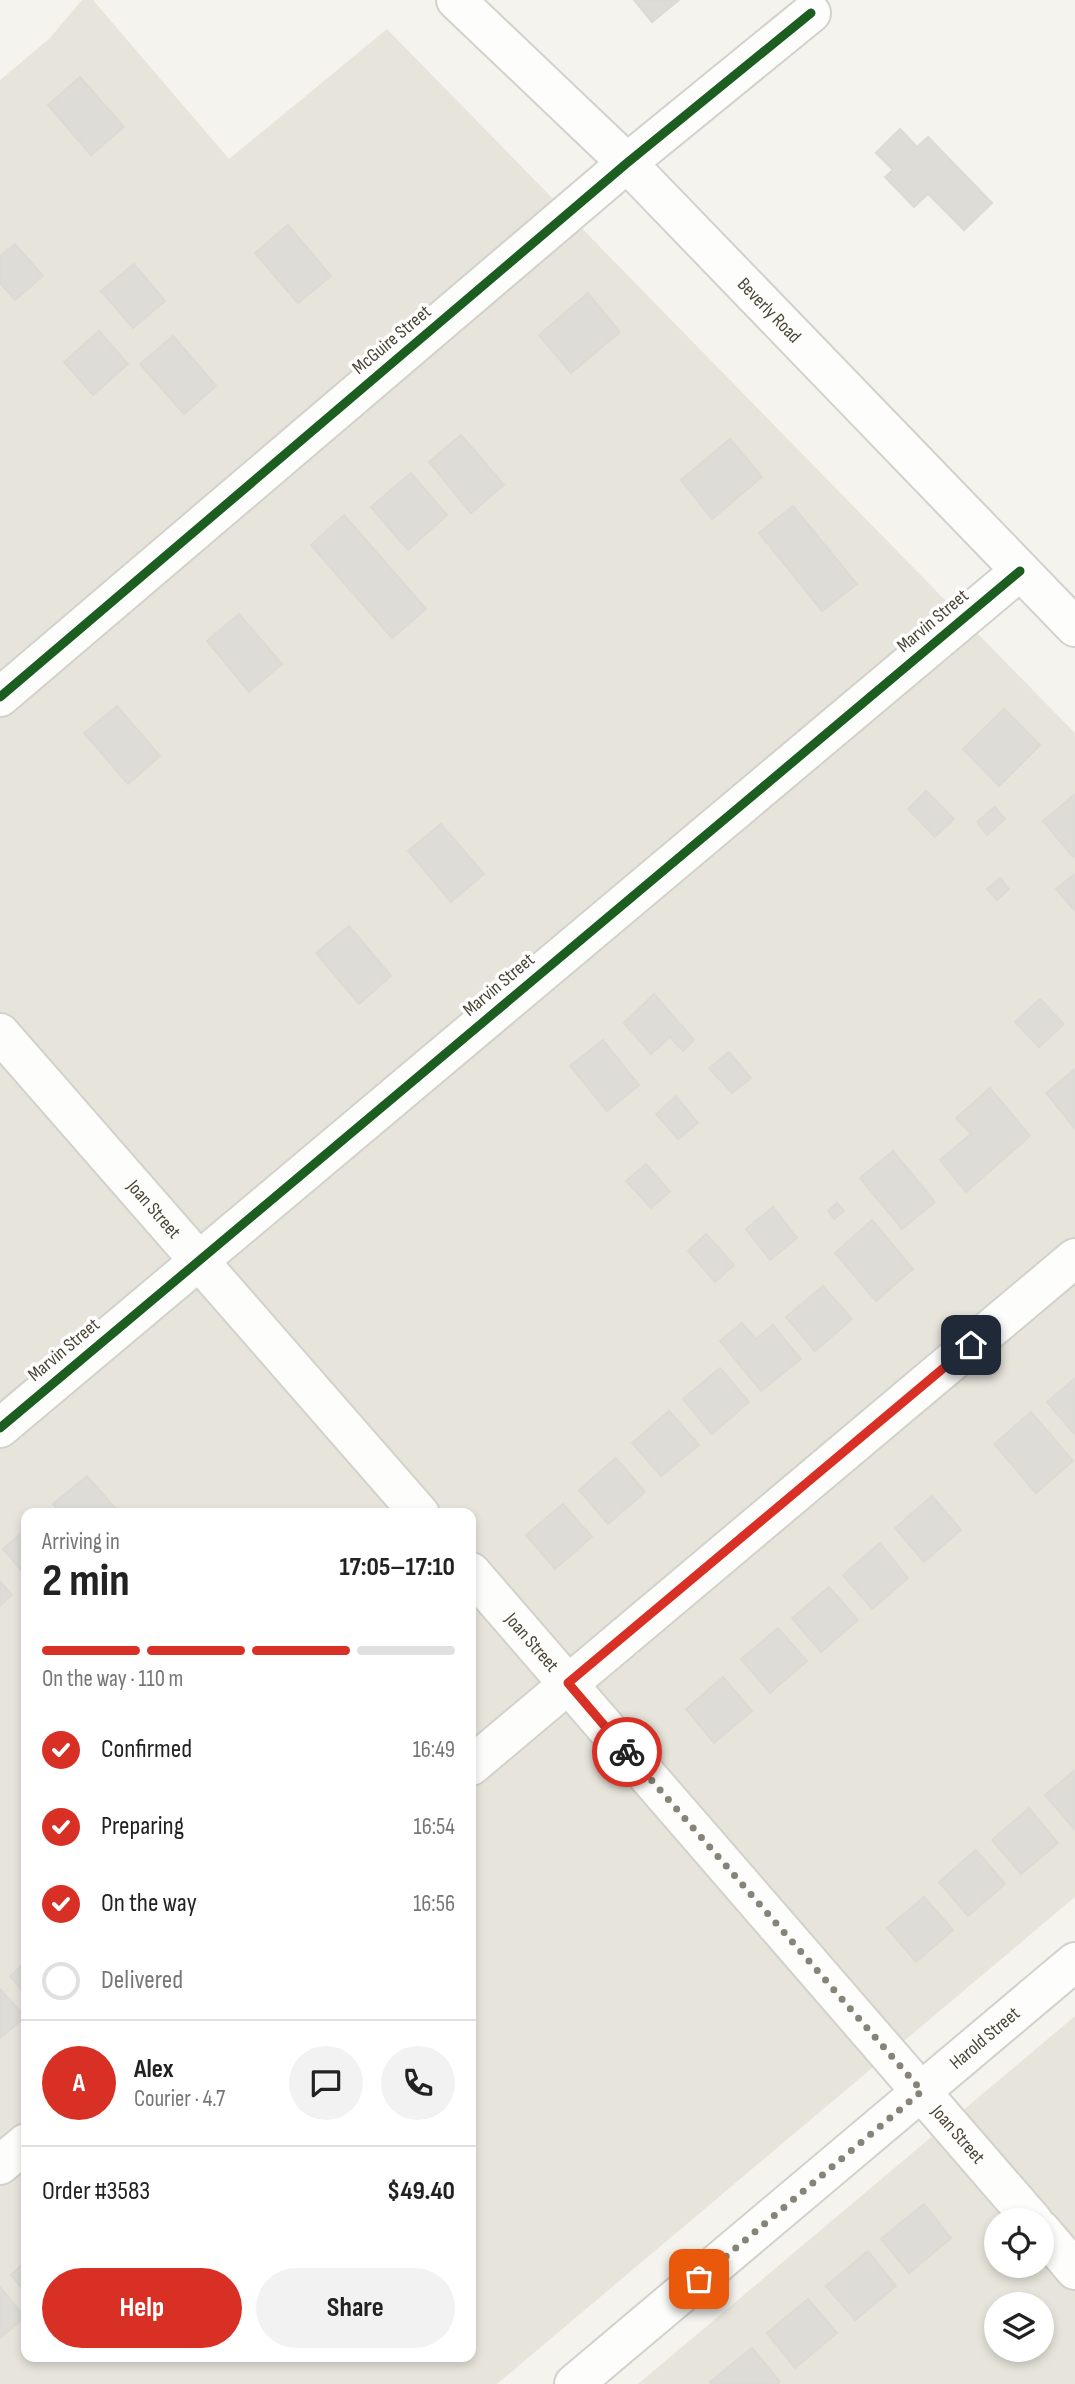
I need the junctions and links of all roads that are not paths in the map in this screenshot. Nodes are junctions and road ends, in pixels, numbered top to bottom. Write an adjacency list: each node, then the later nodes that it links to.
1 (456, 0): 3 (street, Beverly Road)
2 (811, 13): 3 (street, McGuire Street)
3 (626, 163): 4 (street, Beverly Road); 6 (street, McGuire Street)
4 (1020, 571): 5 (street, Beverly Road); 9 (street, Marvin Street)
5 (1075, 627)
6 (0, 697)
7 (0, 1033): 9 (street, Joan Street)
8 (1075, 1258): 13 (street)
9 (198, 1259): 10 (street, Marvin Street); 11 (street, Joan Street)
10 (0, 1427)
11 (415, 1508)
12 (476, 1578): 13 (street, Joan Street)
13 (568, 1683): 14 (street); 16 (street, Joan Street)
14 (476, 1762)
15 (1075, 1962): 16 (street, Harold Street)
16 (922, 2091): 19 (street, Joan Street); 22 (street, Harold Street)
17 (21, 2147): 18 (street)
18 (0, 2165)
19 (1022, 2208)
20 (1054, 2245): 21 (street)
21 (1075, 2270)
22 (574, 2384)

